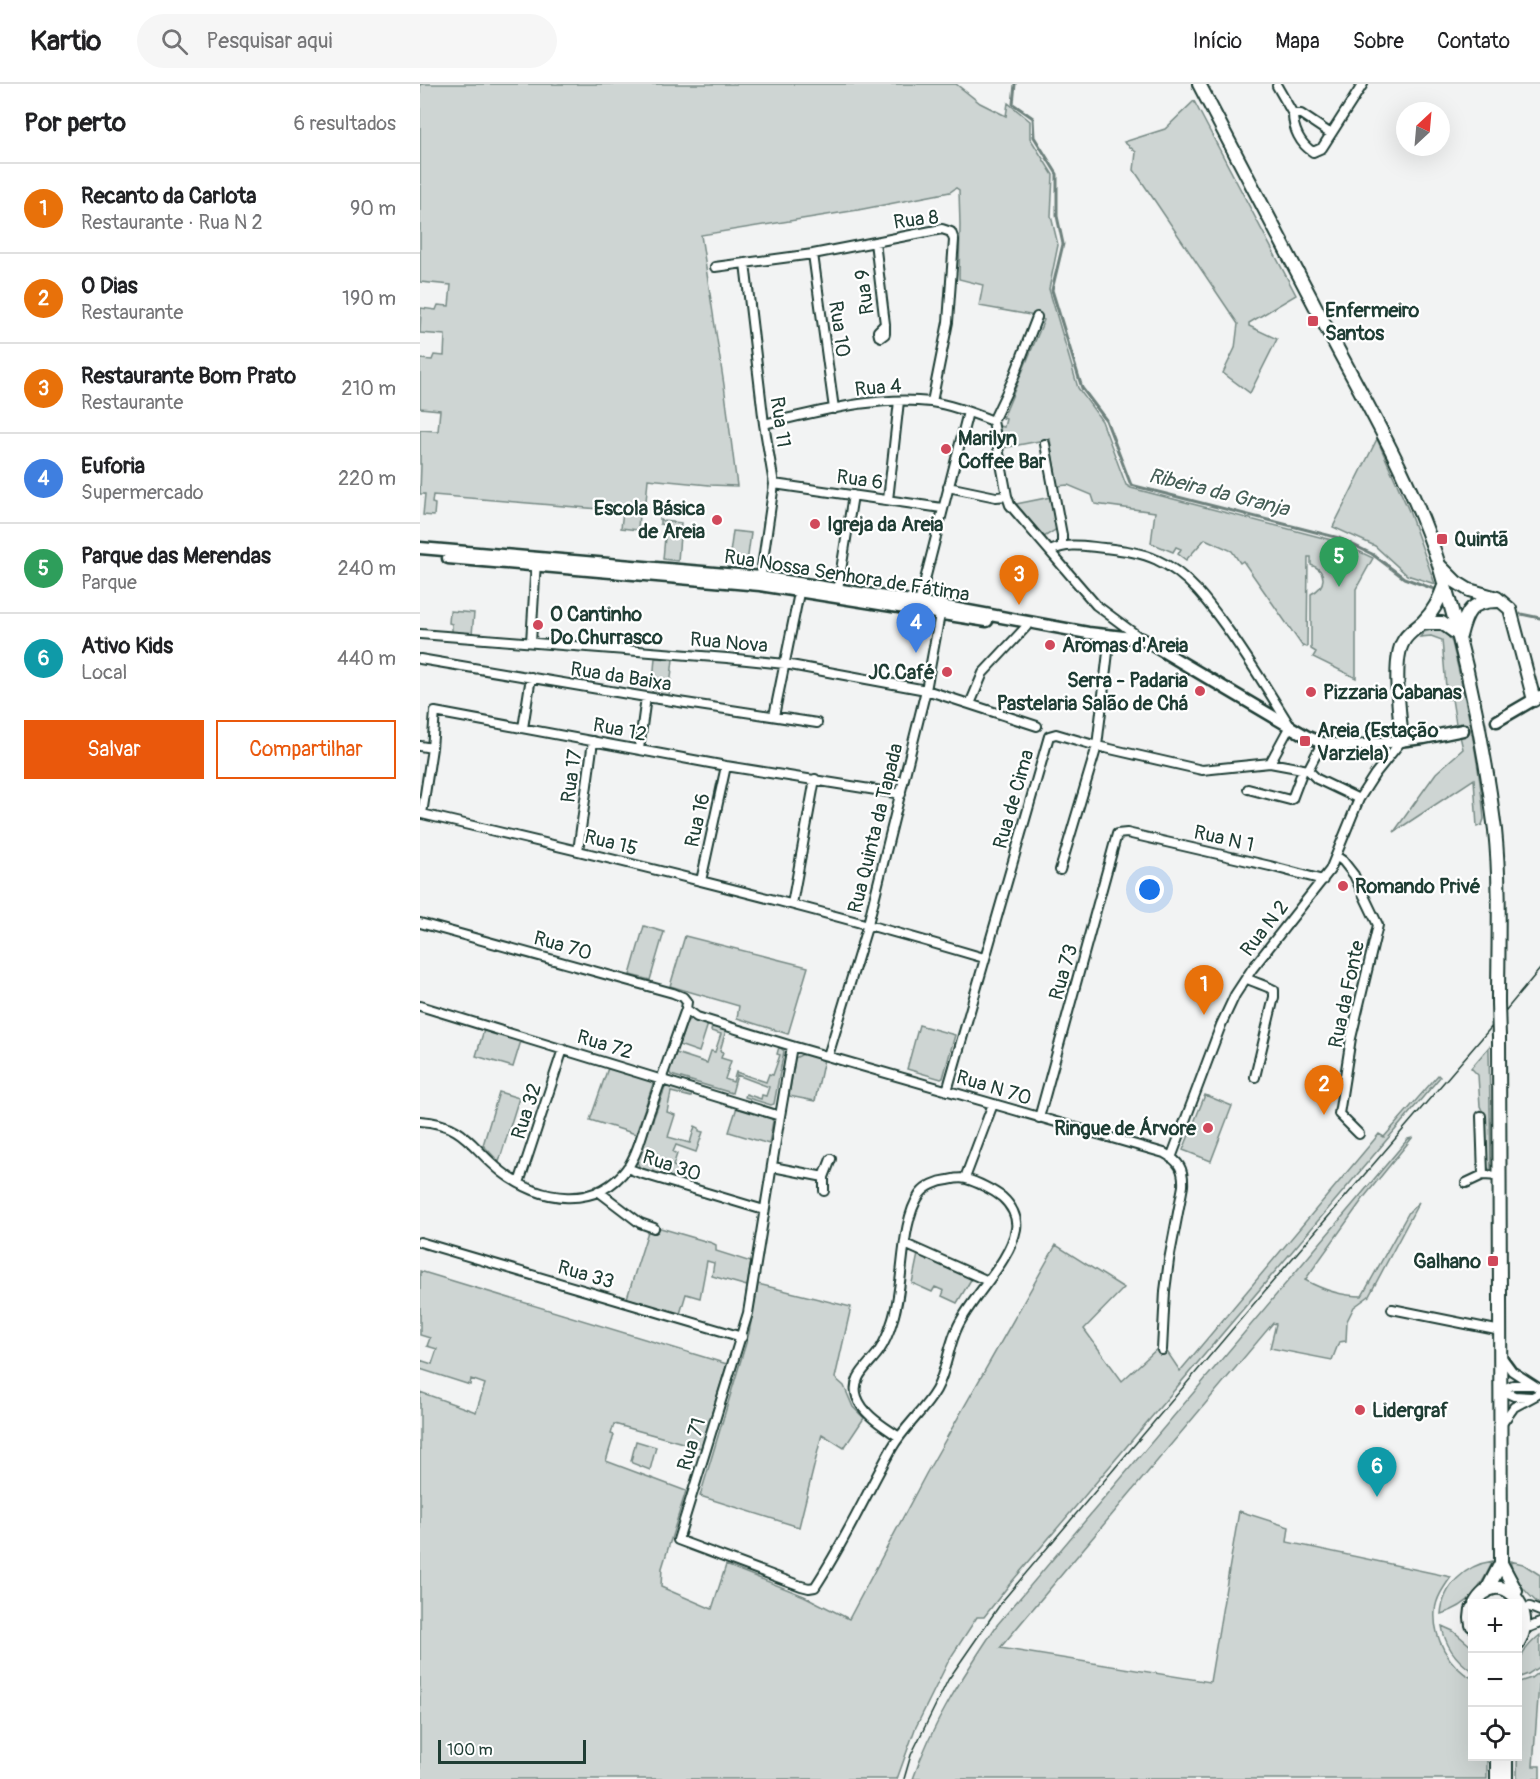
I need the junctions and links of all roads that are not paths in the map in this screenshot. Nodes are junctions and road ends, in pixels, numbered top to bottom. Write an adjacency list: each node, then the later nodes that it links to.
1 (1199, 84): 30 (main road)
2 (1363, 84): 5 (street)
3 (1277, 86): 4 (street)
4 (1293, 114): 5 (street); 5 (street)
5 (1331, 134)
6 (874, 242): 7 (street, Rua 8); 11 (street, Rua 9); 13 (street, Rua 8)
7 (813, 254): 8 (street, Rua 8); 14 (street, Rua 10)
8 (745, 264): 9 (street, Rua 8); 17 (street, Rua 11)
9 (715, 267)
10 (1037, 317): 16 (street)
11 (884, 337)
12 (898, 401): 13 (street, Rua 4); 14 (street, Rua 4); 23 (street)
13 (932, 402): 15 (street, Rua 4)
14 (834, 409): 17 (street, Rua 4)
15 (968, 411): 16 (street, Rua 4); 20 (street)
16 (993, 421): 22 (street)
17 (764, 424): 19 (street, Rua 11)
18 (1045, 444): 25 (street)
19 (774, 484): 21 (street, Rua 6); 31 (street, Rua 11)
20 (948, 487): 22 (street); 24 (street)
21 (852, 495): 23 (street, Rua 6); 34 (street)
22 (1006, 496): 27 (street)
23 (888, 500): 24 (street, Rua 6)
24 (942, 508): 36 (street)
25 (1062, 546): 27 (street); 57 (street)
26 (420, 548): 29 (street, Rua Nossa Senhora de Fátima)
27 (1050, 551): 44 (street)
28 (420, 555): 29 (street, Rua Nossa Senhora de Fátima)
29 (536, 562): 31 (street, Rua Nossa Senhora de Fátima); 45 (street)
30 (1438, 564): 32 (main road); 35 (main road)
31 (760, 581): 33 (street, Rua Nossa Senhora de Fátima)
32 (1444, 586): 38 (main road); 43 (main road)
33 (800, 588): 34 (street, Rua Nossa Senhora de Fátima); 37 (street, Rua Nossa Senhora de Fátima); 47 (street)
34 (838, 589): 36 (street, Rua Nossa Senhora de Fátima)
35 (1502, 601): 43 (main road); 51 (main road)
36 (919, 603): 37 (street, Rua Nossa Senhora de Fátima)
37 (940, 610): 39 (street, Rua Nossa Senhora de Fátima); 40 (street, Rua Nossa Senhora de Fátima); 49 (street, Rua Quinta da Tapada)
38 (1422, 623): 43 (main road); 60 (main road)
39 (1026, 627): 40 (street, Rua Nossa Senhora de Fátima); 52 (street)
40 (1088, 633): 42 (street, Rua Nossa Senhora de Fátima)
41 (420, 634): 45 (street, Rua Nova)
42 (1110, 635): 44 (street, Rua Nossa Senhora de Fátima); 64 (street)
43 (1460, 636): 105 (main road, bridge)
44 (1142, 639): 57 (street)
45 (531, 642): 47 (street, Rua Nova)
46 (420, 659): 48 (street, Rua da Baixa)
47 (785, 664): 49 (street, Rua Nova); 53 (street)
48 (531, 678): 50 (street, Rua da Baixa); 58 (street)
49 (926, 690): 52 (street, Rua Nova); 72 (street, Rua Quinta da Tapada)
50 (646, 698): 53 (street, Rua da Baixa); 66 (street)
51 (1537, 698): 54 (street)
52 (970, 704): 56 (street, Rua Nova)
53 (774, 716): 55 (street, Rua da Baixa)
54 (1497, 721)
55 (817, 723)
56 (1037, 726)
57 (1290, 726): 62 (street); 67 (street)
58 (523, 728): 61 (street, Rua 12); 65 (street, Rua 12)
59 (1463, 730): 60 (street)
60 (1402, 740): 62 (street); 73 (street)
61 (593, 741): 66 (street, Rua 12); 76 (street, Rua 17)
62 (1322, 743): 69 (street)
63 (420, 746): 65 (street)
64 (1097, 746): 67 (street, Rua de Cima); 78 (street); 84 (street, Rua de Cima)
65 (432, 748): 74 (street, Rua 12)
66 (639, 749): 68 (street, Rua 12)
67 (1270, 763): 69 (street, Rua de Cima)
68 (726, 766): 70 (street, Rua 12); 80 (street, Rua 16)
69 (1306, 770): 71 (street); 73 (street, Rua de Cima)
70 (815, 779): 72 (street, Rua 12); 81 (street)
71 (1248, 789)
72 (901, 794): 83 (street, Rua Quinta da Tapada)
73 (1359, 799): 77 (street)
74 (422, 814): 76 (street, Rua 15)
75 (1117, 834): 79 (street, Rua N 1); 97 (street, Rua 73)
76 (578, 851): 80 (street, Rua 15)
77 (1336, 856): 79 (street, Rua N 2); 99 (street, Rua da Fonte)
78 (1059, 870)
79 (1323, 879): 85 (street, Rua N 2)
80 (700, 881): 81 (street, Rua 15)
81 (792, 904): 83 (street, Rua 15)
82 (420, 923): 87 (street, Rua 70)
83 (868, 924): 84 (street, Rua 15); 90 (street, Rua Quinta da Tapada)
84 (984, 958): 93 (street, Rua de Cima)
85 (1246, 978): 91 (street); 100 (street, Rua N 2)
86 (420, 1006): 89 (street, Rua 72)
87 (686, 1009): 88 (street, Rua N 70); 92 (street)
88 (792, 1046): 90 (street, Rua N 70); 95 (street, Rua 71)
89 (563, 1049): 92 (street, Rua 72); 108 (street, Rua 32)
90 (828, 1056): 93 (street, Rua N 70)
91 (1255, 1077)
92 (662, 1079): 95 (street, Rua 72); 103 (street)
93 (947, 1091): 94 (street, Rua N 70)
94 (993, 1104): 97 (street, Rua N 70); 107 (street)
95 (780, 1116): 102 (street, Rua 71)
96 (1481, 1116): 104 (street)
97 (1039, 1118): 100 (street, Rua N 70)
98 (420, 1121): 108 (street, Rua 30)
99 (1359, 1134)
100 (1172, 1158): 120 (street)
101 (831, 1159): 106 (street)
102 (773, 1167): 106 (street); 112 (street, Rua 71)
103 (627, 1168): 110 (street, Rua 30); 112 (street, Rua 30)
104 (1483, 1175): 105 (street); 109 (street)
105 (1500, 1176): 118 (main road)
106 (824, 1177): 111 (street)
107 (965, 1178): 115 (street); 116 (street, Rua 71)
108 (519, 1183): 110 (street, Rua 30)
109 (1466, 1183)
110 (598, 1191): 113 (street)
111 (824, 1191)
112 (764, 1210): 119 (street, Rua 71)
113 (654, 1228)
114 (420, 1242): 119 (street, Rua 33)
115 (905, 1244): 116 (street); 126 (street)
116 (988, 1281): 126 (street, Rua 71)
117 (1392, 1309): 118 (street)
118 (1501, 1331): 121 (main road)
119 (742, 1337): 126 (street, Rua 71)
120 (1162, 1350)
121 (1501, 1356): 122 (main road); 123 (street)
122 (1501, 1389): 123 (street); 124 (street); 125 (main road)
123 (1538, 1389): 124 (street)
124 (1532, 1397): 125 (street)
125 (1501, 1425): 127 (main road)
126 (899, 1437)
127 (1501, 1563): 128 (main road); 129 (main road)
128 (1516, 1591): 129 (main road); 131 (main road)
129 (1486, 1592): 130 (main road)
130 (1480, 1599)
131 (1535, 1609): 132 (main road)
132 (1535, 1625): 133 (main road)
133 (1522, 1639)
134 (1506, 1761): 135 (main road)
135 (1506, 1779)

